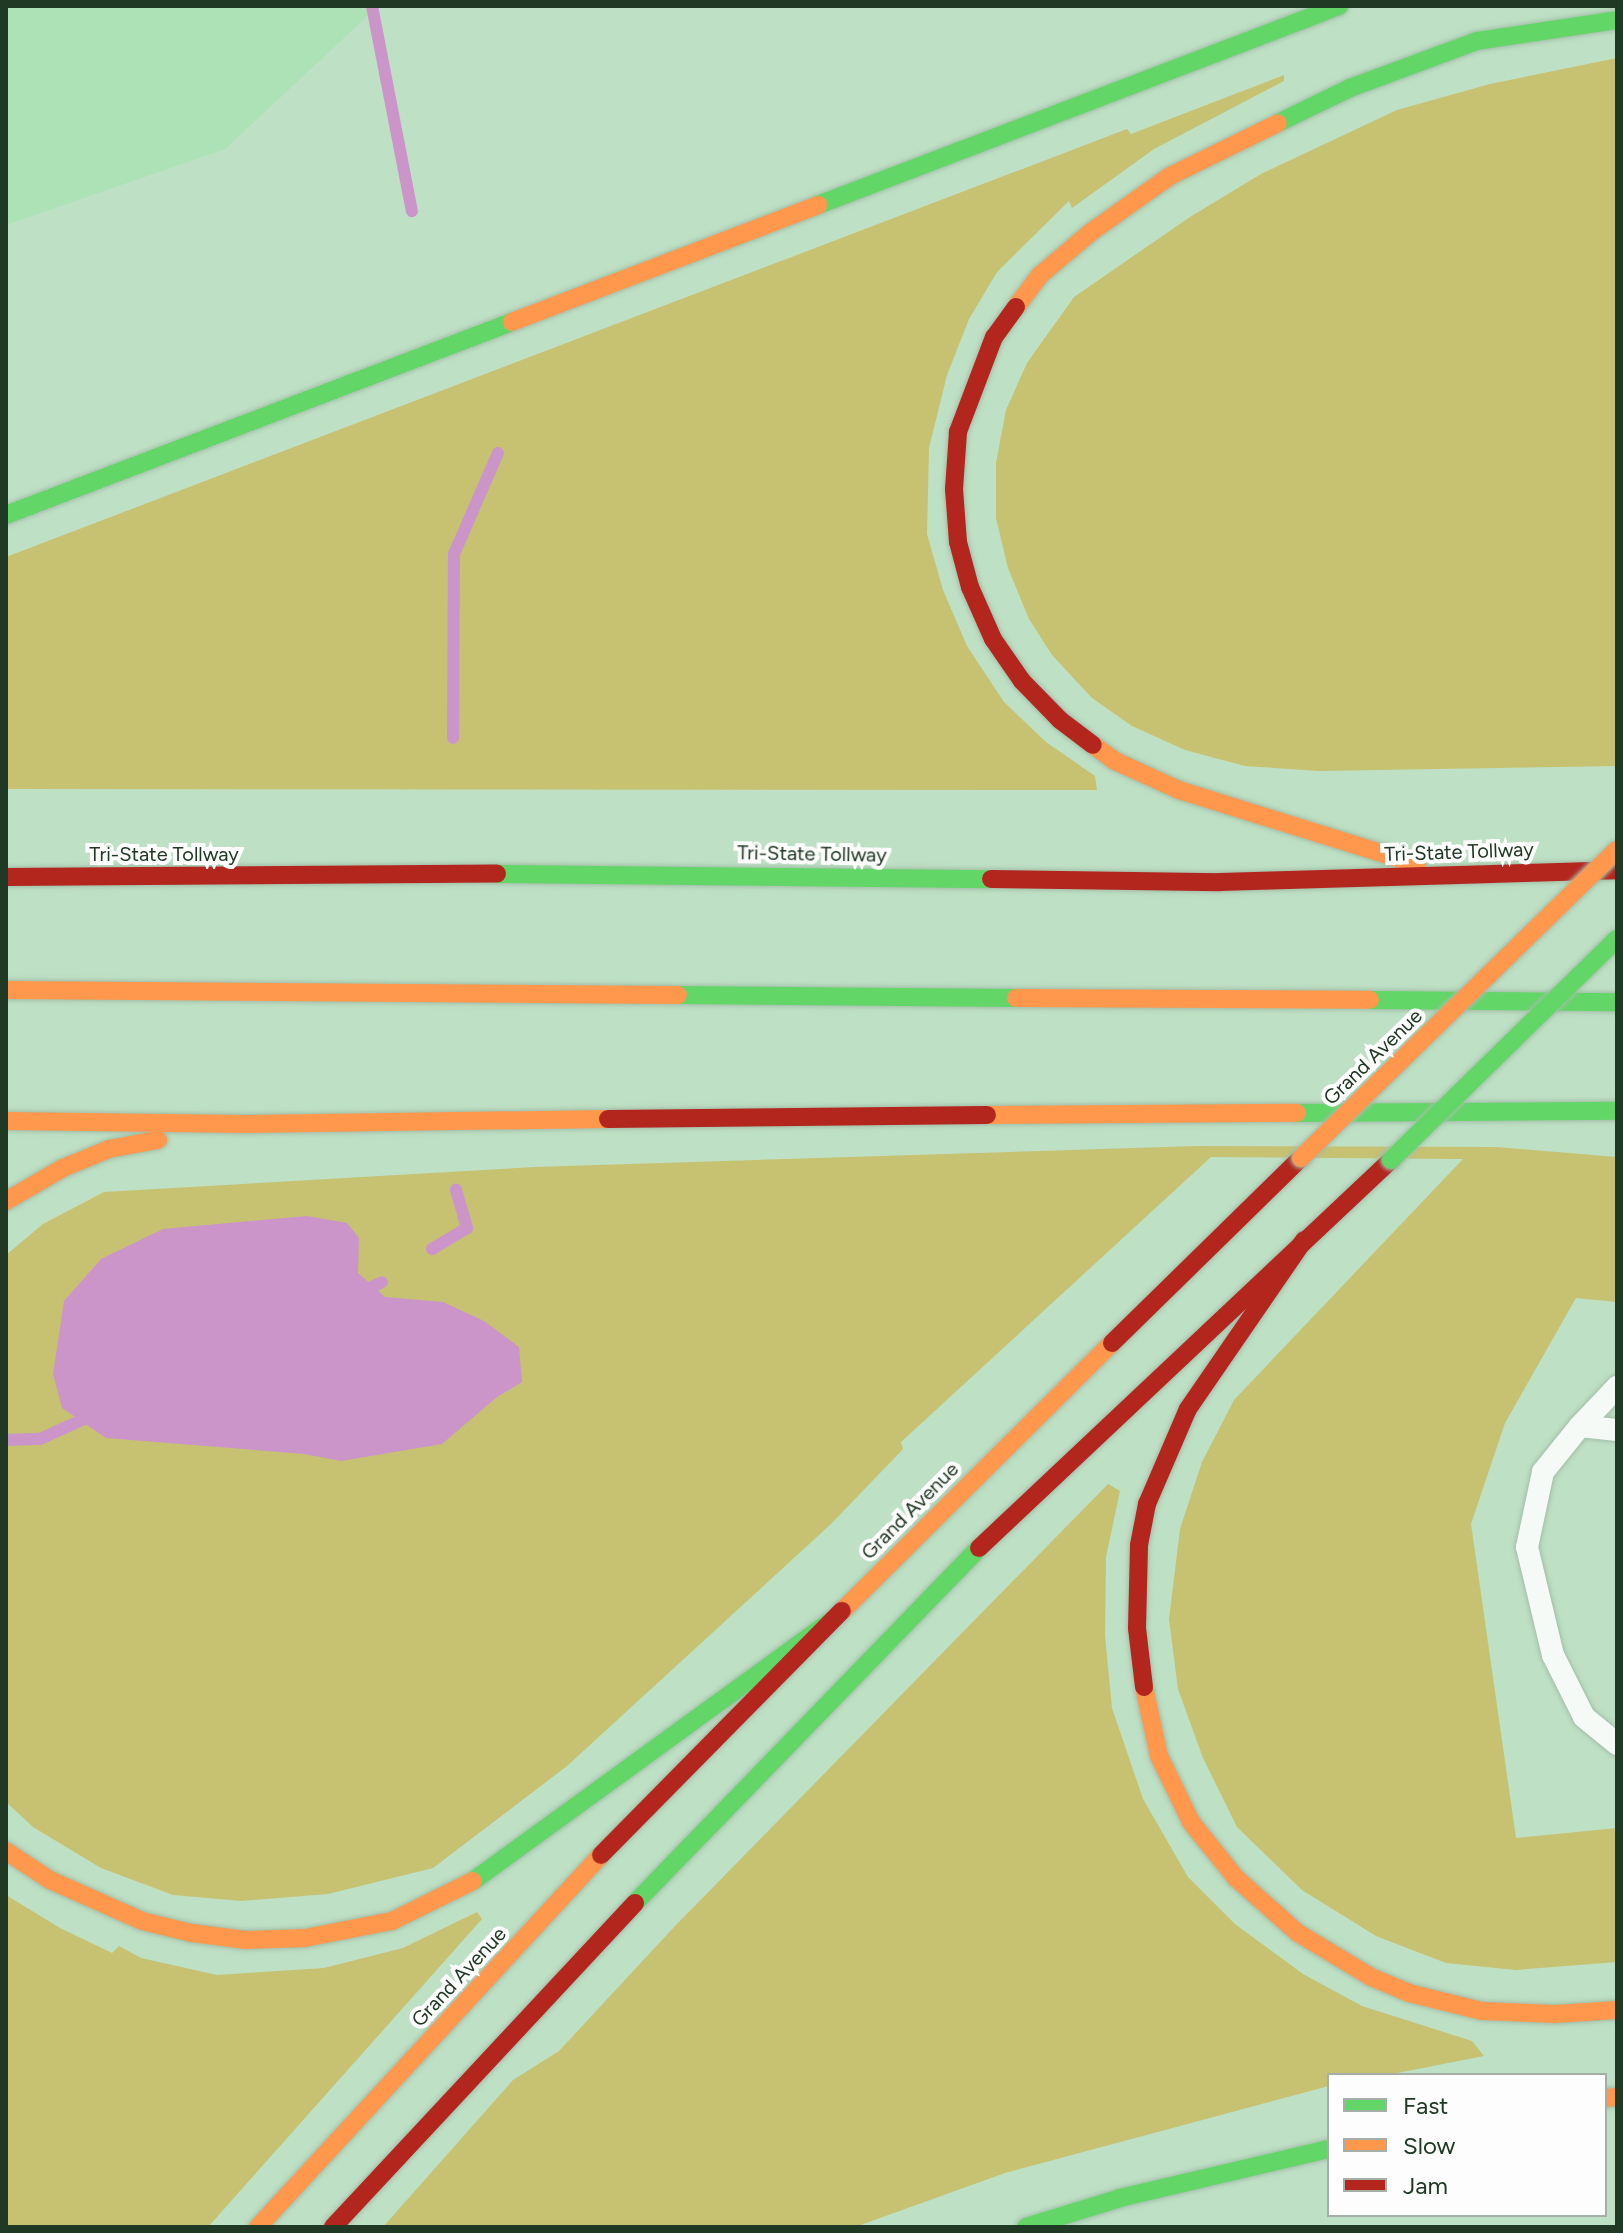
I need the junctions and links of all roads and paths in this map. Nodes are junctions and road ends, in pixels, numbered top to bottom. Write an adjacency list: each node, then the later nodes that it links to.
1 (1339, 6): 3 (main road)
2 (1617, 20): 6 (main road)
3 (6, 515)
4 (1617, 850): 19 (main road, Grand Avenue, bridge)
5 (1617, 870): 6 (main road, Tri-State Tollway)
6 (1450, 874): 7 (main road, Tri-State Tollway)
7 (6, 877)
8 (1617, 939): 15 (main road, bridge)
9 (6, 990): 10 (main road)
10 (1617, 1002)
11 (1617, 1111): 13 (main road)
12 (6, 1121): 13 (main road)
13 (247, 1124): 14 (main road)
14 (6, 1201)
15 (1304, 1240): 22 (main road); 25 (main road)
16 (1617, 1387): 17 (lane)
17 (1580, 1426): 18 (lane); 20 (lane)
18 (1617, 1430)
19 (835, 1618): 21 (main road); 24 (main road, Grand Avenue)
20 (1617, 1744)
21 (6, 1851)
22 (1617, 2010)
23 (1327, 2149): 26 (main road)
24 (258, 2227)
25 (333, 2227)
26 (1026, 2227)

